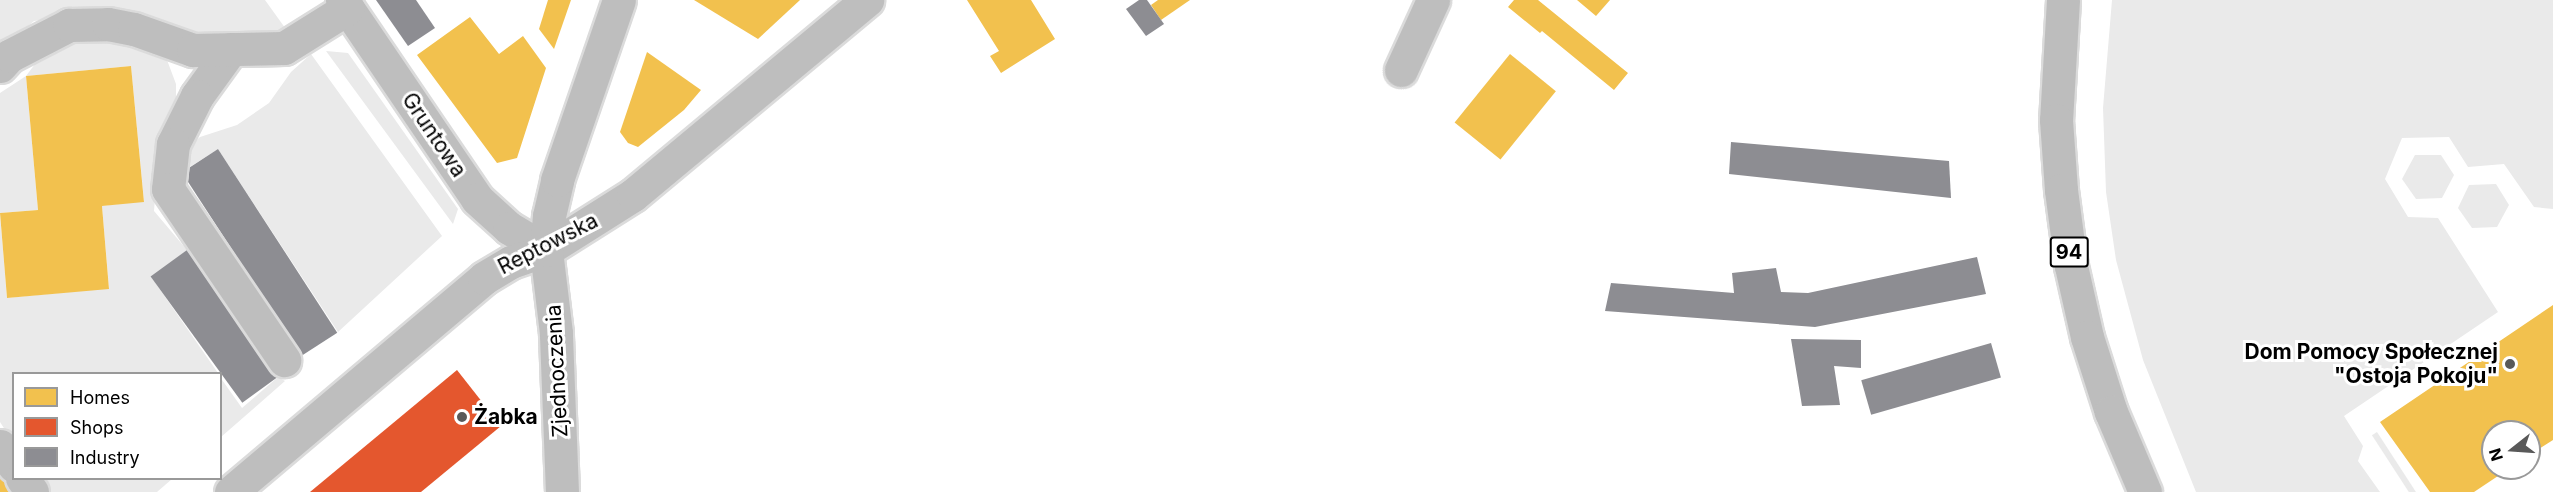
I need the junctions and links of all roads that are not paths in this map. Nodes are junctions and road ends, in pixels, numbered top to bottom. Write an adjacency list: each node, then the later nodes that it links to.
1 (619, 0): 9 (street, Zjednoczenia)
2 (867, 0): 9 (street, Reptowska)
3 (1433, 0): 8 (street)
4 (2063, 0): 15 (main road, 94)
5 (345, 4): 6 (street); 9 (street, Gruntowa)
6 (231, 50): 7 (street); 10 (street)
7 (0, 66)
8 (1401, 70)
9 (546, 250): 13 (street, Reptowska); 14 (street, Zjednoczenia)
10 (284, 360)
11 (0, 446): 12 (street)
12 (12, 463)
13 (231, 492)
14 (562, 492)
15 (2145, 492)

